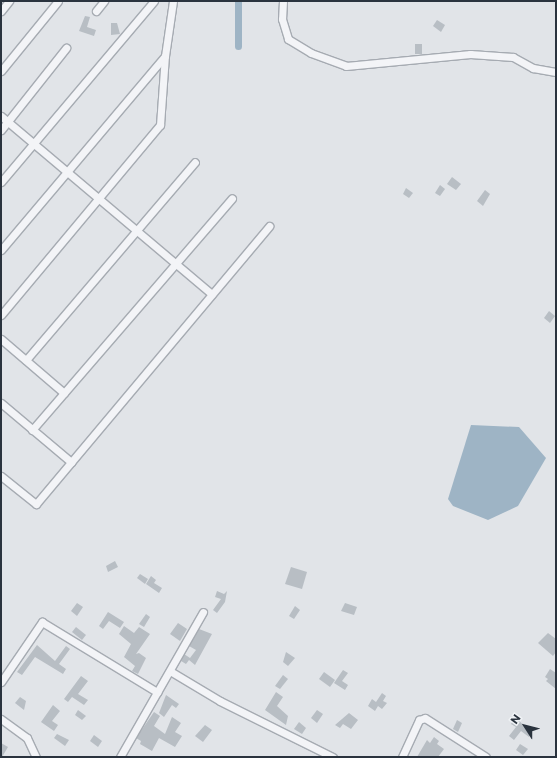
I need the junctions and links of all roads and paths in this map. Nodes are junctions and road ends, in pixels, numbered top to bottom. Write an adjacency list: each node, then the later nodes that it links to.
1 (9, 1): 7 (street)
2 (58, 1): 11 (street)
3 (104, 1): 8 (street)
4 (154, 1): 16 (street)
5 (173, 1): 10 (street)
6 (283, 1): 12 (street)
7 (1, 11)
8 (96, 11)
9 (66, 48): 14 (street)
10 (165, 56): 18 (street); 20 (street)
11 (1, 71)
12 (556, 72)
13 (1, 116): 14 (street)
14 (8, 122): 15 (street); 16 (street)
15 (1, 130)
16 (33, 143): 18 (street); 19 (street)
17 (195, 162): 23 (street)
18 (67, 171): 20 (street); 24 (street)
19 (1, 182)
20 (98, 198): 23 (street); 27 (street)
21 (232, 198): 25 (street)
22 (268, 226): 26 (street)
23 (137, 230): 25 (street); 29 (street)
24 (1, 250)
25 (176, 263): 26 (street); 30 (street)
26 (212, 294): 33 (street)
27 (1, 316)
28 (1, 339): 29 (street)
29 (26, 360): 30 (street)
30 (64, 393): 32 (street)
31 (1, 403): 32 (street)
32 (32, 430): 33 (street)
33 (71, 462): 34 (street)
34 (1, 476)
35 (203, 612): 36 (street)
36 (170, 671): 38 (street); 42 (street)
37 (1, 682): 38 (street)
38 (157, 692): 41 (street)
39 (1, 719): 40 (street)
40 (36, 757)
41 (120, 757)
42 (333, 757)
43 (402, 757): 44 (street)
44 (486, 757)

